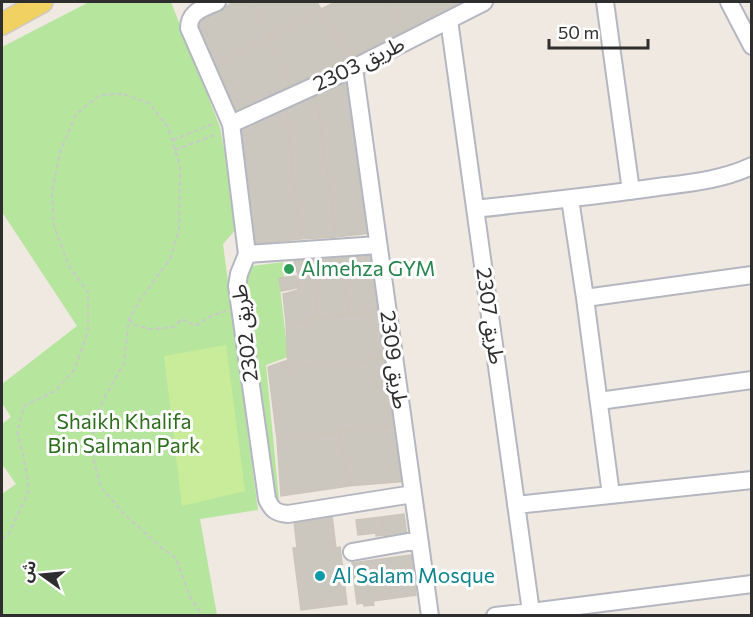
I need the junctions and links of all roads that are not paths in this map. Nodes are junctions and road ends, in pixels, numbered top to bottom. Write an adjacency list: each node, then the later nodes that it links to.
1 (42, 2): 7 (main road)
2 (217, 2): 10 (street, طريق 2302)
3 (484, 2): 6 (street, طريق 2303)
4 (605, 2): 12 (street)
5 (729, 2): 8 (street)
6 (449, 20): 9 (street, طريق 2303); 14 (street, طريق 2307)
7 (2, 24)
8 (752, 46)
9 (354, 69): 10 (street, طريق 2303); 15 (street, طريق 2309)
10 (231, 123): 16 (street, طريق 2302)
11 (752, 166): 12 (street)
12 (631, 191): 13 (street)
13 (570, 199): 14 (street); 18 (street)
14 (475, 209): 24 (street, طريق 2307)
15 (378, 245): 16 (street); 22 (street, طريق 2309)
16 (246, 254): 22 (street, طريق 2302)
17 (752, 275): 18 (street)
18 (585, 298): 20 (street)
19 (752, 380): 20 (street)
20 (599, 401): 23 (street)
21 (752, 480): 23 (street)
22 (413, 494): 25 (street, طريق 2309)
23 (611, 495): 24 (street)
24 (516, 505): 28 (street, طريق 2307)
25 (419, 540): 26 (street); 29 (street, طريق 2309)
26 (352, 552)
27 (752, 584): 28 (street)
28 (531, 612): 30 (street)
29 (430, 615)
30 (495, 615)

